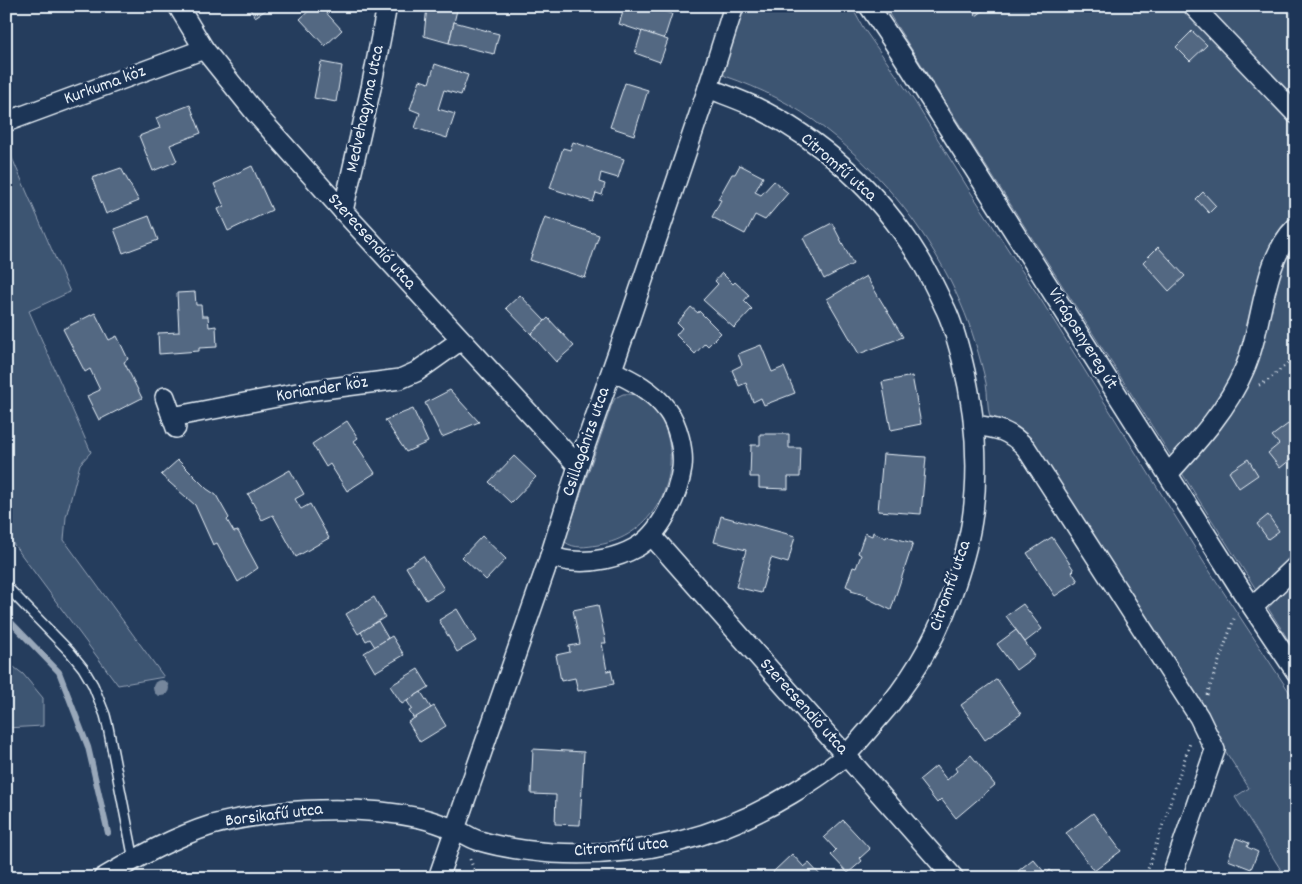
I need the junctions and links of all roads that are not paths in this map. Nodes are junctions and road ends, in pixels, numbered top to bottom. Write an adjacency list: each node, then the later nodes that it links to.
1 (178, 6): 6 (street, Szerecsendió utca)
2 (387, 6): 10 (street, Medvehagyma utca)
3 (734, 6): 7 (street, Csillagánizs utca)
4 (869, 6): 17 (street, Virágosnyereg út)
5 (1193, 6): 8 (street)
6 (204, 49): 9 (street, Kurkuma köz); 10 (street, Szerecsendió utca)
7 (708, 88): 13 (street, Csillagánizs utca); 15 (street, Citromfű utca)
8 (1296, 114)
9 (6, 122)
10 (343, 211): 12 (street, Szerecsendió utca)
11 (1296, 227): 17 (street)
12 (461, 340): 14 (street, Koriander köz); 16 (street, Szerecsendió utca)
13 (612, 371): 16 (street, Csillagánizs utca); 18 (street)
14 (165, 397)
15 (974, 425): 24 (street, Citromfű utca); 30 (street)
16 (578, 466): 19 (street, Csillagánizs utca)
17 (1168, 474): 22 (street, Virágosnyereg út)
18 (652, 536): 19 (street); 24 (street, Szerecsendió utca)
19 (550, 556): 25 (street, Csillagánizs utca)
20 (1296, 566): 22 (street)
21 (6, 586): 26 (lane)
22 (1253, 607): 23 (street, Virágosnyereg út)
23 (1296, 672)
24 (846, 755): 25 (street, Citromfű utca); 29 (street, Szerecsendió utca)
25 (455, 830): 26 (street, Borsikafű utca); 28 (street, Csillagánizs utca)
26 (134, 860): 27 (street, Borsikafű utca)
27 (103, 878)
28 (438, 878)
29 (954, 878)
30 (1171, 878)

